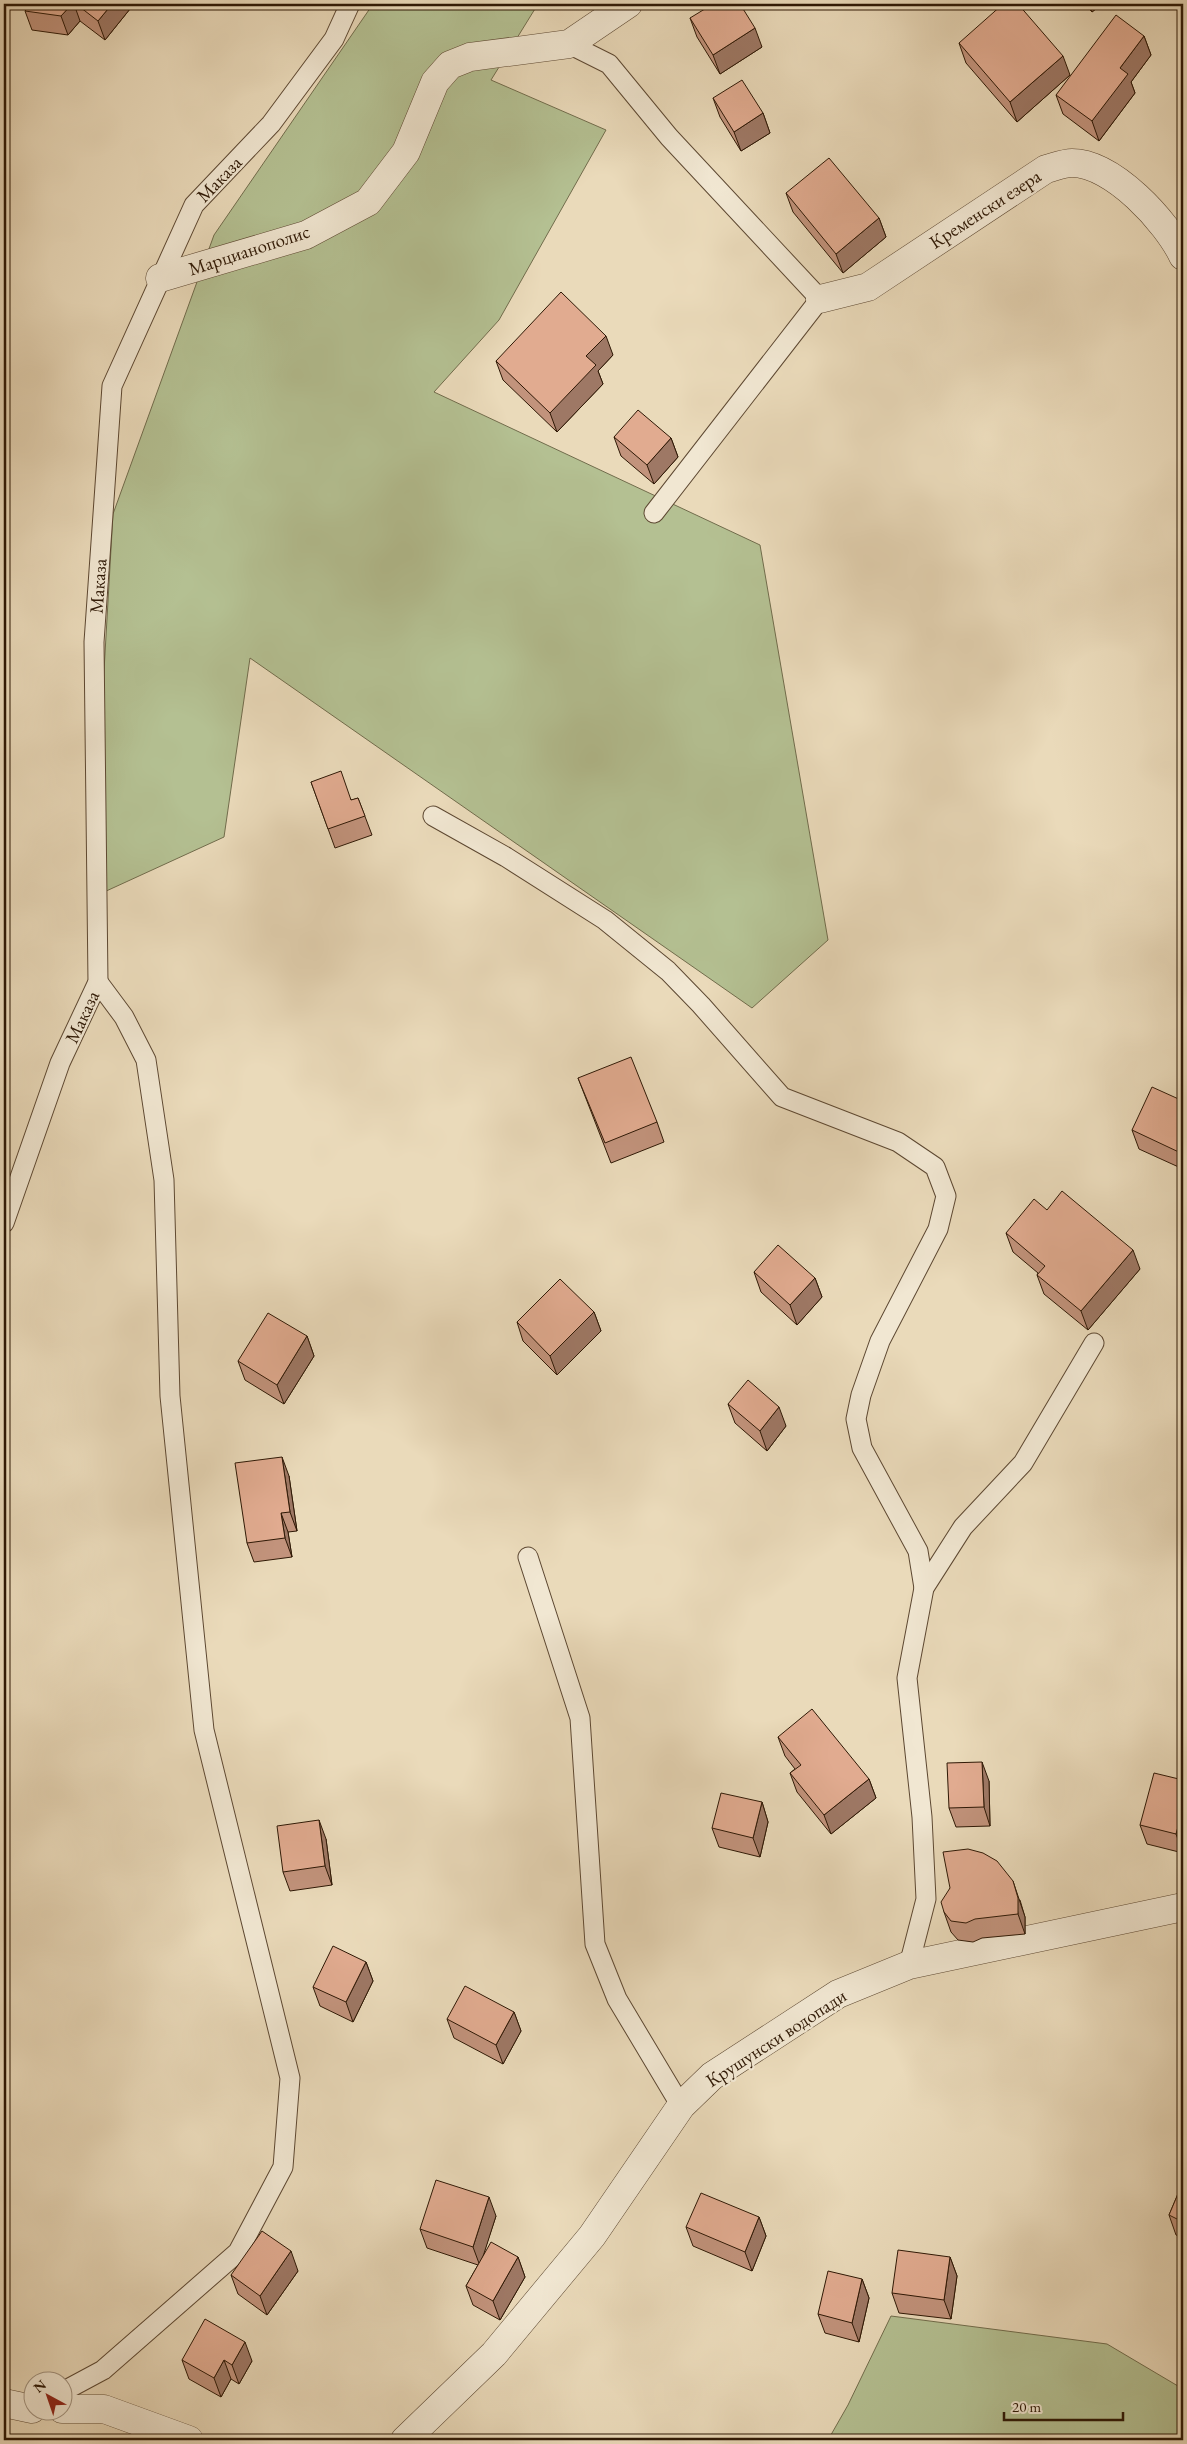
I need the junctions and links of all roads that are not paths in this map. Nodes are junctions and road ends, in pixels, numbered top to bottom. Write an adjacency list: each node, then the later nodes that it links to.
1 (350, 4): 5 (lane, Маказа)
2 (628, 4): 3 (street, Марцианополис)
3 (569, 44): 5 (street, Марцианополис); 6 (lane)
4 (1183, 256): 6 (street, Кременски езера)
5 (160, 278): 9 (lane, Маказа)
6 (820, 299): 7 (lane)
7 (654, 513)
8 (433, 816): 13 (lane)
9 (98, 982): 10 (lane, Маказа); 17 (lane)
10 (4, 1223)
11 (1094, 1342): 13 (lane)
12 (528, 1557): 16 (lane)
13 (924, 1588): 15 (lane)
14 (1183, 1907): 15 (street, Крушунски водопади)
15 (909, 1965): 16 (street, Крушунски водопади)
16 (681, 2106): 22 (street, Крушунски водопади)
17 (72, 2387)
18 (4, 2403): 19 (street)
19 (22, 2407)
20 (72, 2409): 21 (street)
21 (189, 2440)
22 (405, 2440)

